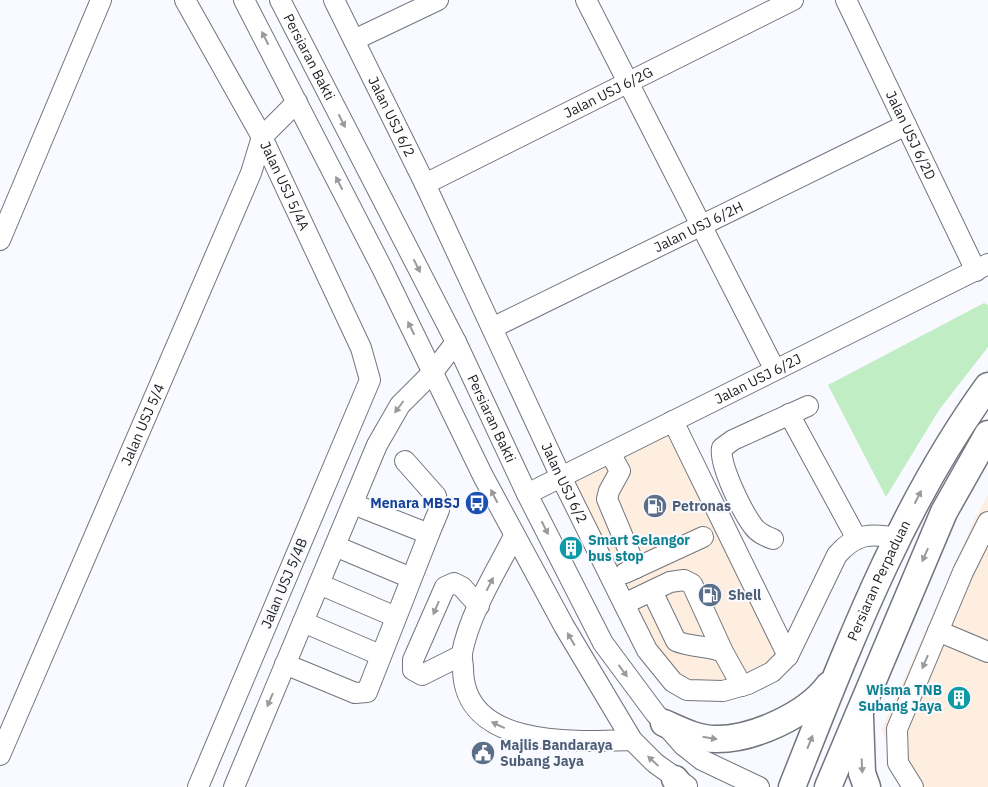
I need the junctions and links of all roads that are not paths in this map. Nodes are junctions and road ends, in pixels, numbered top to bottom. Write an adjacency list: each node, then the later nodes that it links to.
1 (101, 0): 17 (street)
2 (184, 0): 14 (street, Jalan USJ 5/4A)
3 (244, 0): 12 (street, one-way to 3)
4 (280, 0): 20 (street, Persiaran Bakti, one-way to 20)
5 (334, 0): 10 (street, Jalan USJ 6/2)
6 (438, 0): 10 (street)
7 (586, 0): 11 (street)
8 (793, 0): 11 (street, Jalan USJ 6/2G)
9 (846, 0): 13 (street, Jalan USJ 6/2D)
10 (354, 40): 15 (street, Jalan USJ 6/2)
11 (628, 82): 15 (street, Jalan USJ 6/2G); 16 (street)
12 (298, 102): 14 (street, Jalan USJ 5/4); 22 (street, one-way to 12)
13 (906, 125): 16 (street, Jalan USJ 6/2H); 18 (street, Jalan USJ 6/2D)
14 (262, 137): 23 (street, Jalan USJ 5/4A); 63 (street, Jalan USJ 5/4)
15 (425, 184): 19 (street, Jalan USJ 6/2)
16 (701, 225): 19 (street, Jalan USJ 6/2H); 21 (street)
17 (0, 240)
18 (982, 267): 21 (street, Jalan USJ 6/2J)
19 (492, 328): 31 (street, Jalan USJ 6/2)
20 (456, 342): 22 (street); 32 (street, Persiaran Bakti)
21 (775, 370): 27 (street, Jalan USJ 6/2J)
22 (433, 372): 33 (street, one-way to 33); 36 (street, one-way to 22)
23 (370, 380): 65 (street, Jalan USJ 5/4B)
24 (988, 386): 38 (main road, Persiaran Perpaduan, one-way to 24)
25 (808, 406): 26 (street)
26 (789, 414): 39 (street); 40 (street)
27 (673, 421): 29 (street, Jalan USJ 6/2J); 56 (street)
28 (988, 434): 60 (main road, one-way to 60)
29 (610, 453): 31 (street, Jalan USJ 6/2J); 42 (street)
30 (405, 461): 35 (street)
31 (561, 477): 32 (street, Jalan USJ 6/2J); 44 (street, Jalan USJ 6/2)
32 (527, 494): 61 (street, Persiaran Bakti, one-way to 61)
33 (352, 504): 35 (street); 41 (street)
34 (988, 522): 51 (street)
35 (429, 534): 43 (street)
36 (514, 536): 48 (street, one-way to 36); 62 (street, one-way to 36)
37 (703, 538): 42 (street)
38 (898, 538): 40 (street); 58 (main road, Persiaran Perpaduan)
39 (772, 539)
40 (857, 539): 56 (street, Jalan USJ 6/2)
41 (335, 546): 43 (street); 45 (street)
42 (636, 568): 44 (street)
43 (412, 578): 49 (street)
44 (612, 580): 47 (street, Jalan USJ 6/2)
45 (319, 584): 49 (street); 50 (street)
46 (652, 591): 47 (street); 52 (street); 52 (street)
47 (624, 604): 59 (street, Jalan USJ 6/2)
48 (479, 606): 55 (street); 55 (street, one-way to 55)
49 (396, 617): 54 (street)
50 (303, 622): 54 (street); 57 (street)
51 (938, 631): 53 (street); 71 (street, one-way to 71)
52 (723, 652): 59 (street)
53 (988, 652)
54 (380, 654): 57 (street)
55 (462, 655): 62 (street, one-way to 55)
56 (788, 656): 59 (street, Jalan USJ 6/2)
57 (285, 664): 66 (street, one-way to 66)
58 (838, 673): 61 (main road, one-way to 58); 68 (main road, Persiaran Perpaduan, one-way to 58)
59 (742, 686)
60 (860, 709): 69 (main road); 70 (main road, one-way to 70)
61 (664, 724): 67 (street, Persiaran Bakti)
62 (632, 740): 64 (street, one-way to 62)
63 (0, 755)
64 (682, 784)
65 (198, 787)
66 (234, 787)
67 (759, 787)
68 (792, 787)
69 (828, 787)
70 (867, 787)
71 (913, 787)

